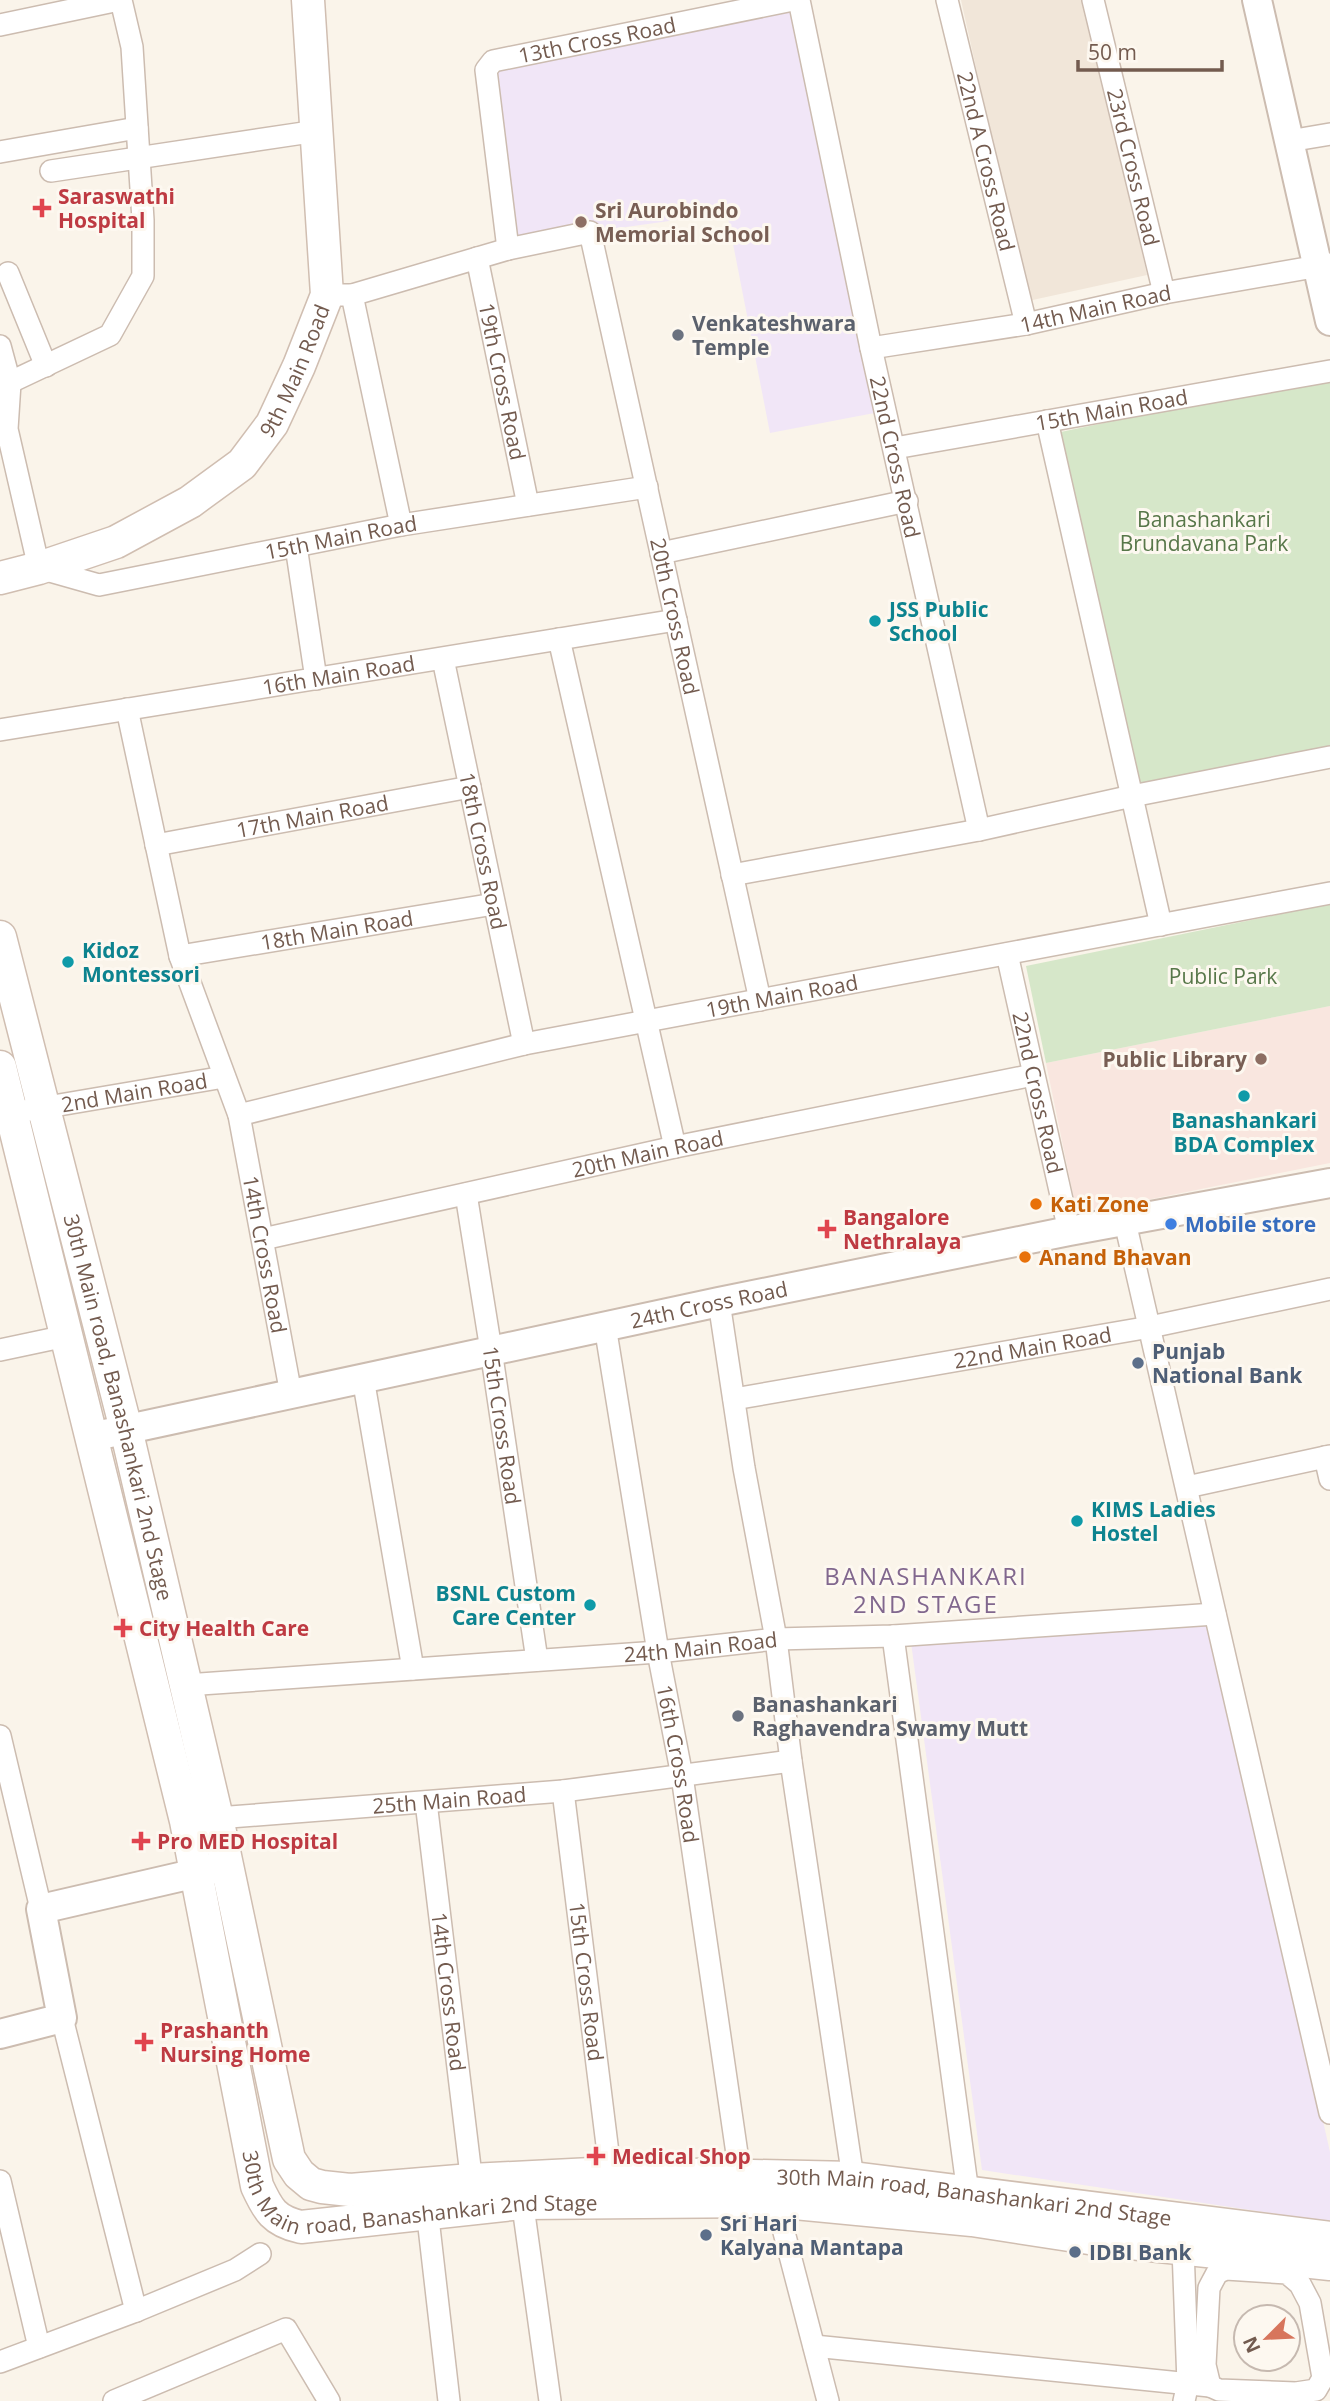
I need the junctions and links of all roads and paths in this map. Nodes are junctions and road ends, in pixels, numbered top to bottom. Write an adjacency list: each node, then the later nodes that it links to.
1 (120, 0): 8 (street); 9 (street)
2 (308, 0): 10 (main road, 9th Main Road)
3 (793, 0): 16 (street, 13th Cross Road)
4 (799, 0): 25 (street, 22nd Cross Road)
5 (947, 0): 23 (street, 22nd A Cross Road)
6 (1093, 0): 20 (street, 23rd Cross Road)
7 (1257, 0): 12 (street)
8 (0, 25)
9 (137, 128): 13 (street); 14 (street)
10 (317, 131): 14 (street); 21 (main road, 9th Main Road)
11 (1330, 134): 12 (street)
12 (1289, 141): 18 (street)
13 (0, 152)
14 (139, 157): 15 (street); 26 (street)
15 (51, 171)
16 (508, 249): 17 (street); 31 (street, 20th Cross Road)
17 (477, 258): 21 (street); 33 (street, 19th Cross Road)
18 (1324, 265): 20 (street, 14th Main Road); 22 (street)
19 (8, 273): 26 (street)
20 (1164, 293): 23 (street, 14th Main Road)
21 (339, 295): 34 (street); 37 (main road, 9th Main Road)
22 (1330, 321)
23 (1026, 324): 25 (street, 14th Main Road)
24 (0, 346): 28 (street)
25 (872, 348): 30 (street, 22nd Cross Road)
26 (46, 366): 28 (street)
27 (1330, 371): 29 (street, 15th Main Road)
28 (5, 385): 37 (street)
29 (1047, 421): 30 (street, 15th Main Road); 47 (street)
30 (895, 448): 32 (street, 22nd Cross Road)
31 (647, 486): 33 (street, 15th Main Road); 36 (street, 20th Cross Road)
32 (906, 501): 36 (street); 48 (street, 22nd Cross Road)
33 (528, 505): 34 (street, 15th Main Road)
34 (401, 525): 35 (street, 15th Main Road)
35 (296, 546): 37 (street, 15th Main Road); 42 (street)
36 (661, 553): 39 (street, 20th Cross Road)
37 (39, 568): 38 (main road, 9th Main Road)
38 (0, 578)
39 (676, 620): 40 (street, 16th Main Road); 50 (street, 20th Cross Road)
40 (559, 639): 41 (street, 16th Main Road); 58 (street)
41 (443, 659): 42 (street, 16th Main Road); 46 (street, 18th Cross Road)
42 (316, 679): 43 (street, 16th Main Road)
43 (127, 709): 44 (street, 16th Main Road); 49 (street, 14th Cross Road)
44 (0, 730)
45 (1330, 757): 47 (street)
46 (470, 787): 49 (street, 17th Main Road); 52 (street, 18th Cross Road)
47 (1132, 796): 48 (street); 53 (street)
48 (979, 830): 50 (street)
49 (156, 845): 56 (street, 14th Cross Road)
50 (732, 875): 57 (street, 20th Cross Road)
51 (1330, 894): 53 (street, 19th Main Road)
52 (494, 904): 56 (street, 18th Main Road); 59 (street, 18th Cross Road)
53 (1161, 925): 55 (street, 19th Main Road)
54 (0, 937): 63 (main road, 30th Main road, Banashankari 2nd Stage)
55 (1007, 954): 57 (street, 19th Main Road); 61 (street, 22nd Cross Road)
56 (180, 956): 62 (street, 14th Cross Road)
57 (760, 1000): 58 (street, 19th Main Road)
58 (645, 1020): 59 (street, 19th Main Road); 66 (street)
59 (524, 1044): 65 (street, 19th Main Road)
60 (0, 1067): 64 (main road, 30th Main road, Banashankari 2nd Stage)
61 (1033, 1075): 66 (street, 20th Main Road); 70 (street, 22nd Cross Road)
62 (225, 1077): 63 (street, 2nd Main Road); 65 (street, 14th Cross Road)
63 (44, 1107): 64 (street, 2nd Main Road); 82 (main road, 30th Main road, Banashankari 2nd Stage)
64 (6, 1114): 76 (main road, 30th Main road, Banashankari 2nd Stage)
65 (239, 1115): 71 (street, 14th Cross Road)
66 (675, 1147): 68 (street, 20th Main Road)
67 (1330, 1183): 69 (street, 24th Cross Road)
68 (466, 1194): 71 (street, 20th Main Road); 78 (street, 15th Cross Road)
69 (1125, 1222): 70 (street, 24th Cross Road); 75 (street)
70 (1069, 1231): 73 (street, 24th Cross Road)
71 (263, 1239): 80 (street, 14th Cross Road)
72 (1330, 1289): 75 (street, 22nd Main Road)
73 (719, 1302): 74 (street, 24th Cross Road); 81 (street)
74 (605, 1326): 78 (street, 24th Cross Road); 90 (street, 16th Cross Road)
75 (1150, 1327): 81 (street, 22nd Main Road); 86 (street)
76 (66, 1336): 77 (street); 83 (main road, 30th Main road, Banashankari 2nd Stage)
77 (0, 1350)
78 (491, 1350): 79 (street, 24th Cross Road); 91 (street, 15th Cross Road)
79 (363, 1378): 80 (street, 24th Cross Road); 92 (street)
80 (291, 1394): 82 (street, 24th Cross Road)
81 (734, 1399): 89 (street)
82 (126, 1429): 83 (street, 24th Cross Road); 93 (main road, 30th Main road, Banashankari 2nd Stage)
83 (91, 1437): 100 (main road, 30th Main road, Banashankari 2nd Stage)
84 (1327, 1456): 85 (street); 86 (street)
85 (1330, 1479)
86 (1187, 1487): 87 (street)
87 (1215, 1614): 88 (street, 24th Main Road); 104 (street)
88 (893, 1636): 89 (street, 24th Main Road); 111 (street)
89 (776, 1639): 90 (street, 24th Main Road); 95 (street)
90 (658, 1652): 91 (street, 24th Main Road); 96 (street, 16th Cross Road)
91 (537, 1660): 92 (street, 24th Main Road)
92 (413, 1669): 93 (street, 24th Main Road)
93 (186, 1685): 99 (main road, 30th Main road, Banashankari 2nd Stage)
94 (0, 1736): 101 (street)
95 (791, 1761): 96 (street, 25th Main Road); 105 (street)
96 (682, 1776): 97 (street, 25th Main Road); 109 (street, 16th Cross Road)
97 (563, 1791): 98 (street, 25th Main Road); 108 (street, 15th Cross Road)
98 (426, 1802): 99 (street, 25th Main Road); 112 (street, 14th Cross Road)
99 (216, 1818): 100 (main road, 30th Main road, Banashankari 2nd Stage)
100 (212, 1870): 101 (street); 107 (main road, 30th Main road, Banashankari 2nd Stage); 113 (main road, 30th Main road, Banashankari 2nd Stage)
101 (41, 1909): 102 (street)
102 (62, 2018): 103 (street); 119 (street)
103 (0, 2034)
104 (1330, 2113)
105 (853, 2178): 109 (main road, 30th Main road, Banashankari 2nd Stage); 111 (main road, 30th Main road, Banashankari 2nd Stage)
106 (0, 2181): 122 (street)
107 (424, 2183): 112 (main road, 30th Main road, Banashankari 2nd Stage); 113 (street)
108 (612, 2187): 109 (main road, 30th Main road, Banashankari 2nd Stage); 110 (main road, 30th Main road, Banashankari 2nd Stage)
109 (757, 2189): 115 (main road, 30th Main road, Banashankari 2nd Stage); 121 (street, 16th Cross Road)
110 (521, 2190): 112 (main road, 30th Main road, Banashankari 2nd Stage); 129 (street)
111 (968, 2193): 116 (main road, 30th Main road, Banashankari 2nd Stage)
112 (473, 2194): 113 (main road, 30th Main road, Banashankari 2nd Stage)
113 (428, 2214): 128 (street)
114 (1330, 2238): 116 (main road, 30th Main road, Banashankari 2nd Stage)
115 (1183, 2249): 118 (main road, 30th Main road, Banashankari 2nd Stage); 125 (street)
116 (1312, 2253): 118 (main road, 30th Main road, Banashankari 2nd Stage); 120 (street)
117 (260, 2254): 119 (street)
118 (1243, 2263): 120 (street); 124 (street)
119 (136, 2311): 122 (street)
120 (1325, 2337): 124 (street)
121 (814, 2346): 125 (street); 130 (street, 16th Cross Road)
122 (38, 2347): 123 (street)
123 (0, 2362)
124 (1210, 2386): 125 (street)
125 (1186, 2392)
126 (322, 2399): 127 (street)
127 (114, 2401)
128 (449, 2401)
129 (550, 2401)
130 (828, 2401)

